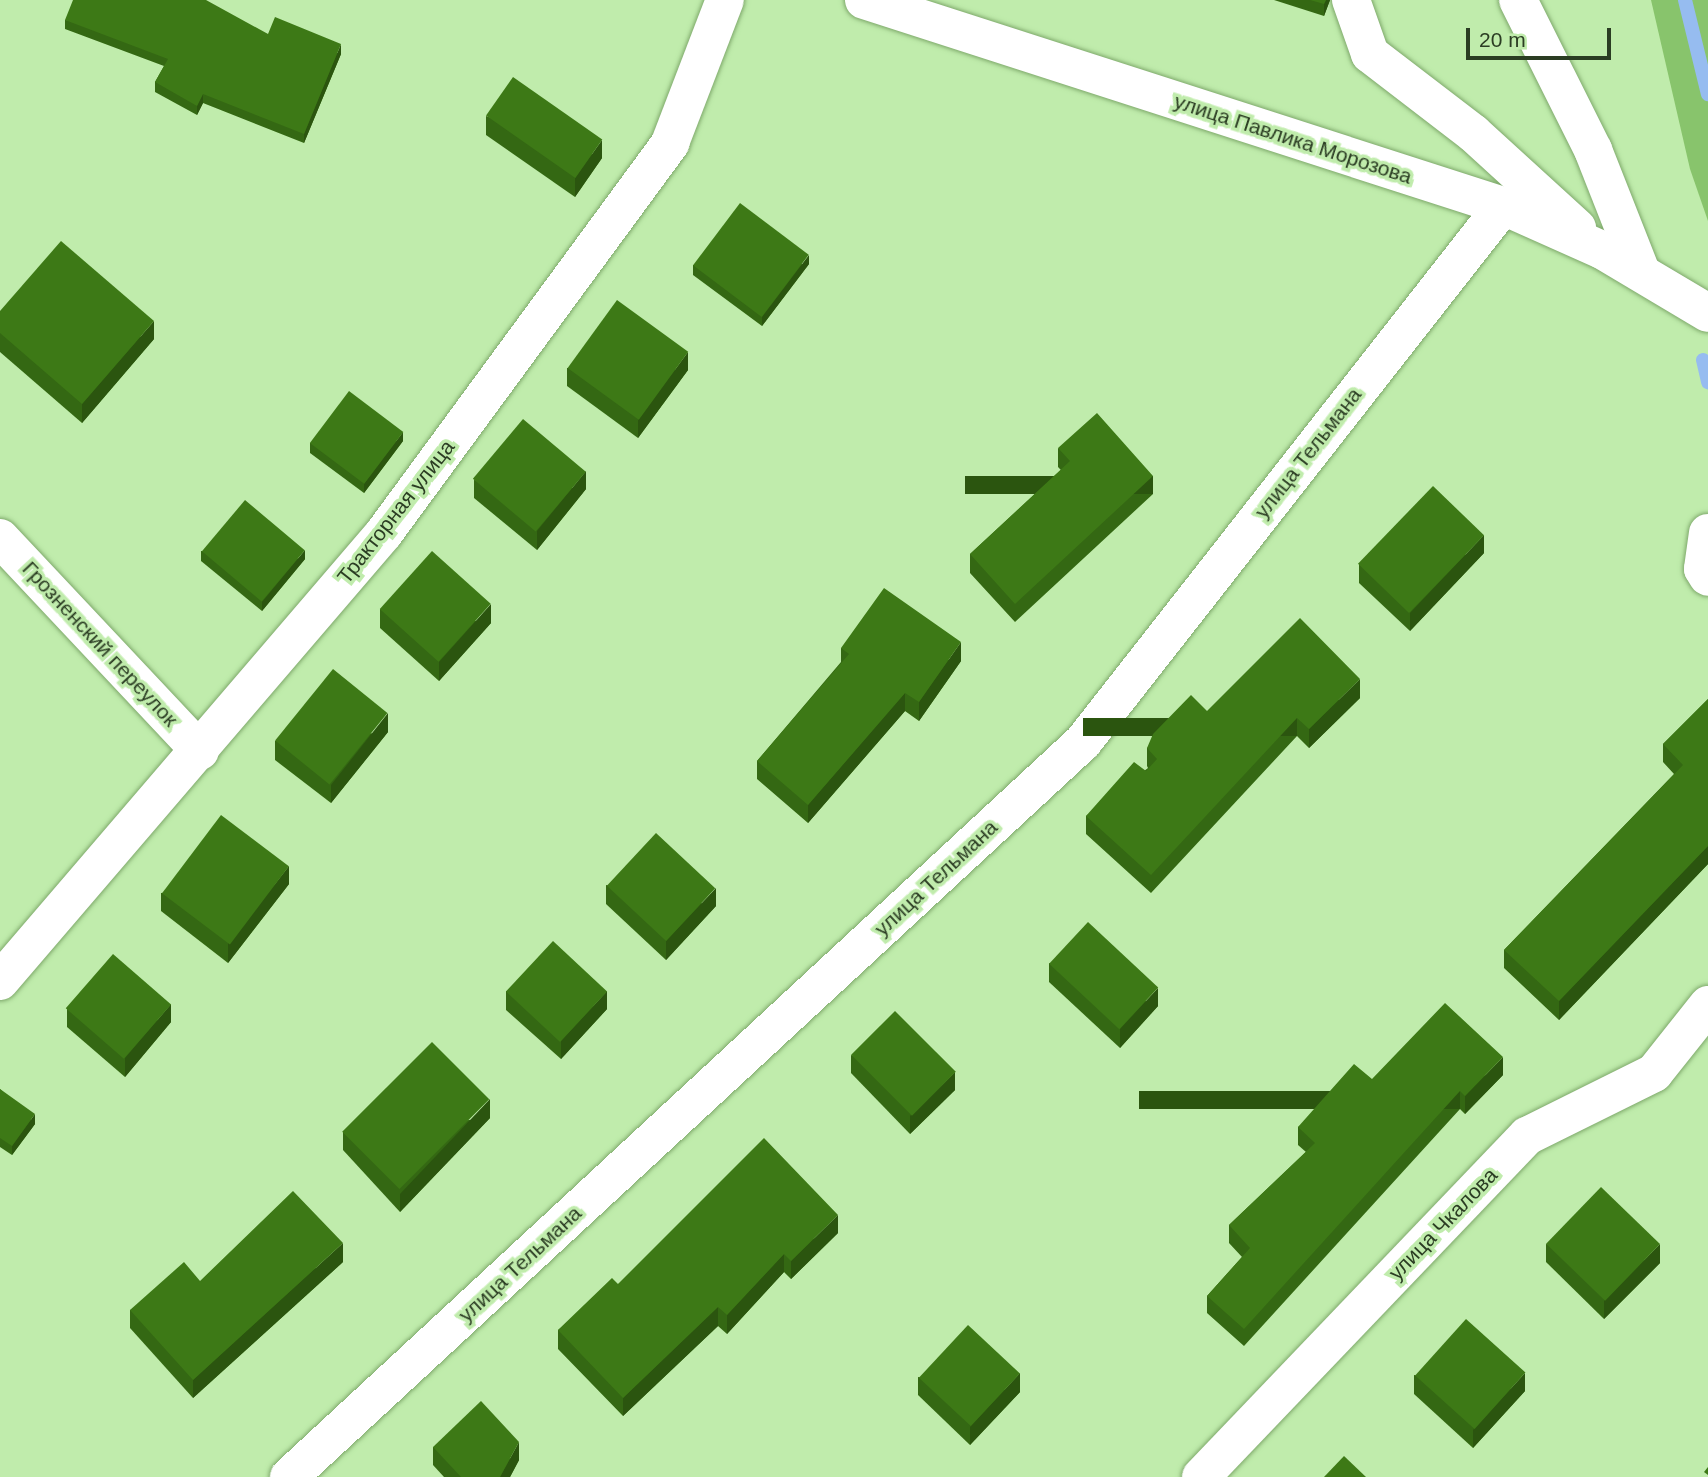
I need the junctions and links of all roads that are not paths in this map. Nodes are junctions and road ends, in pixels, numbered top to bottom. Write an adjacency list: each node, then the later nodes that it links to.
1 (725, 0): 12 (street, Тракторная улица)
2 (863, 0): 5 (street, улица Павлика Морозова)
3 (1351, 0): 6 (street)
4 (1518, 0): 7 (street)
5 (1503, 206): 6 (street, улица Павлика Морозова); 15 (street, улица Тельмана)
6 (1602, 250): 7 (street, улица Павлика Морозова)
7 (1641, 272): 8 (street, улица Павлика Морозова)
8 (1708, 313)
9 (1708, 533): 11 (street)
10 (0, 538): 12 (street, Грозненский переулок)
11 (1708, 577)
12 (200, 751): 13 (street, Тракторная улица)
13 (0, 981)
14 (1708, 1005): 16 (street, улица Чкалова)
15 (289, 1477)
16 (1201, 1477)

